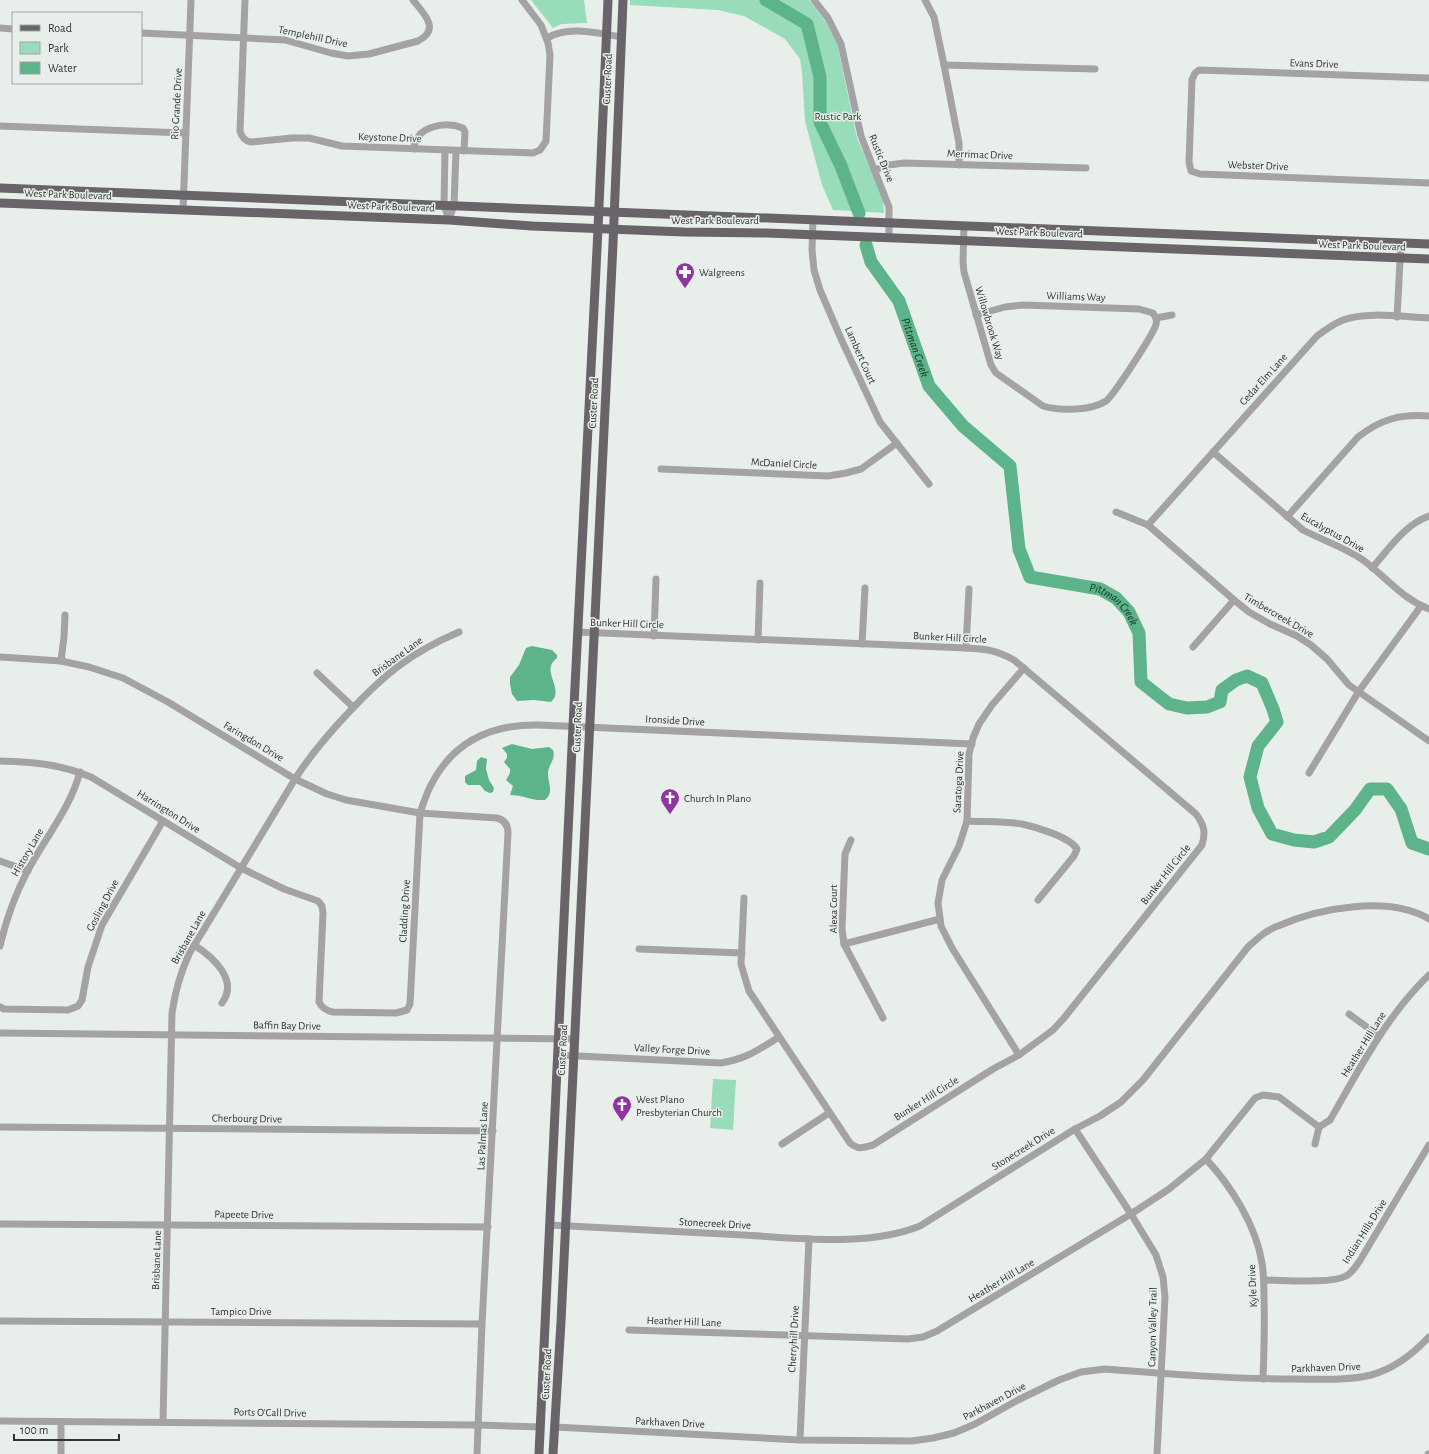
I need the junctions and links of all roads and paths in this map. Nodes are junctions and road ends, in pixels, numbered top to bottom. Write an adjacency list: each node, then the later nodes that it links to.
1 (191, 0): 12 (street, Rio Grande Drive)
2 (245, 0): 15 (street)
3 (413, 0): 15 (street, Templehill Drive)
4 (522, 0): 16 (street)
5 (608, 0): 13 (main road, Custer Road)
6 (622, 0): 14 (main road, Custer Road)
7 (814, 0): 29 (street, Rustic Drive)
8 (925, 0): 17 (street)
9 (0, 28): 10 (street)
10 (12, 29)
11 (142, 34): 12 (street, Templehill Drive)
12 (190, 35): 15 (street, Templehill Drive); 22 (street, Rio Grande Drive)
13 (606, 35): 14 (street); 16 (street); 38 (main road, Custer Road)
14 (621, 37): 39 (main road, Custer Road)
15 (243, 38): 23 (street, Keystone Drive)
16 (547, 38): 26 (street, Keystone Drive)
17 (944, 64): 18 (street); 27 (street)
18 (1095, 69)
19 (1199, 70): 20 (street, Evans Drive); 30 (street, Webster Drive)
20 (1429, 78)
21 (0, 126): 22 (street)
22 (185, 133): 32 (street, Rio Grande Drive)
23 (414, 149): 24 (street, Keystone Drive); 26 (street)
24 (445, 150): 25 (street, Keystone Drive); 35 (street)
25 (456, 151): 26 (street, Keystone Drive); 36 (street)
26 (464, 151)
27 (959, 165): 28 (street, Merrimac Drive); 29 (street, Merrimac Drive)
28 (1086, 168)
29 (875, 170): 44 (street, Rustic Drive)
30 (1429, 183)
31 (0, 188): 32 (main road, West Park Boulevard)
32 (183, 195): 33 (main road, West Park Boulevard); 37 (street, Rio Grande Drive)
33 (295, 200): 35 (main road, West Park Boulevard); 40 (main road)
34 (0, 203): 37 (main road, West Park Boulevard)
35 (444, 205): 36 (main road, West Park Boulevard); 43 (street)
36 (454, 205): 38 (main road, West Park Boulevard); 43 (street)
37 (183, 210): 40 (main road, West Park Boulevard)
38 (599, 211): 39 (main road, West Park Boulevard); 46 (main road, Custer Road)
39 (614, 211): 41 (main road, West Park Boulevard); 47 (main road, Custer Road)
40 (295, 214): 43 (main road, West Park Boulevard)
41 (737, 216): 42 (main road, West Park Boulevard); 48 (main road)
42 (813, 219): 44 (main road, West Park Boulevard); 49 (street, Lambert Court)
43 (449, 220): 46 (main road, West Park Boulevard)
44 (890, 222): 45 (main road, West Park Boulevard); 50 (street, Rustic Drive)
45 (964, 226): 51 (street, Willowbrook Way); 52 (main road, West Park Boulevard)
46 (598, 229): 47 (main road, West Park Boulevard); 80 (main road, Custer Road)
47 (613, 230): 48 (main road, West Park Boulevard); 81 (main road, Custer Road)
48 (736, 232): 49 (main road, West Park Boulevard)
49 (812, 235): 50 (main road, West Park Boulevard); 62 (street, Lambert Court)
50 (889, 238): 51 (main road, West Park Boulevard)
51 (964, 241): 54 (main road, West Park Boulevard); 56 (street, Willowbrook Way)
52 (1401, 243): 53 (main road, West Park Boulevard); 54 (street)
53 (1429, 244)
54 (1400, 258): 55 (main road, West Park Boulevard); 58 (street)
55 (1429, 259)
56 (976, 314): 59 (street, Williams Way); 59 (street, Willowbrook Way)
57 (1172, 315): 59 (street)
58 (1397, 317): 60 (street, Cedar Elm Lane); 63 (street, Cedar Elm Lane)
59 (1156, 318)
60 (1429, 318)
61 (1429, 416): 68 (street)
62 (897, 444): 64 (street, McDaniel Circle); 65 (street, Lambert Court)
63 (1213, 452): 68 (street, Eucalyptus Drive); 69 (street, Cedar Elm Lane)
64 (661, 469)
65 (929, 484)
66 (1116, 512): 69 (street, Timbercreek Drive)
67 (1429, 516): 70 (street)
68 (1287, 517): 70 (street, Eucalyptus Drive)
69 (1148, 525): 75 (street, Timbercreek Drive)
70 (1372, 568): 76 (street, Eucalyptus Drive)
71 (656, 580): 82 (street)
72 (760, 583): 83 (street)
73 (865, 588): 84 (street)
74 (969, 589): 86 (street)
75 (1234, 600): 85 (street); 91 (street, Timbercreek Drive)
76 (1421, 606): 77 (street, Eucalyptus Drive); 91 (street)
77 (1429, 609)
78 (65, 615): 88 (street)
79 (459, 632): 92 (street, Brisbane Lane)
80 (578, 632): 81 (street, Bunker Hill Circle); 93 (main road, Custer Road)
81 (593, 633): 82 (street, Bunker Hill Circle); 94 (main road, Custer Road)
82 (654, 636): 83 (street, Bunker Hill Circle)
83 (758, 640): 84 (street, Bunker Hill Circle)
84 (862, 644): 86 (street, Bunker Hill Circle)
85 (1193, 647)
86 (966, 648): 89 (street, Bunker Hill Circle)
87 (0, 658): 88 (street, Faringdon Drive)
88 (61, 661): 100 (street, Faringdon Drive)
89 (1024, 668): 96 (street, Saratoga Drive); 133 (street, Bunker Hill Circle)
90 (317, 673): 92 (street)
91 (1359, 692): 95 (street, Timbercreek Drive); 99 (street)
92 (354, 707): 100 (street, Brisbane Lane)
93 (573, 726): 94 (street, Ironside Drive); 101 (street, Ironside Drive); 129 (main road, Custer Road)
94 (589, 727): 96 (street, Ironside Drive); 130 (main road, Custer Road)
95 (1429, 741)
96 (972, 744): 104 (street, Saratoga Drive)
97 (0, 761): 98 (street, Harrington Drive)
98 (80, 772): 102 (street, Harrington Drive); 108 (street, History Lane)
99 (1309, 773)
100 (295, 780): 101 (street, Faringdon Drive); 107 (street, Brisbane Lane)
101 (420, 813): 103 (street, Faringdon Drive); 121 (street, Cladding Drive)
102 (163, 821): 107 (street, Harrington Drive); 120 (street, Gosling Drive)
103 (504, 821): 128 (street, Las Palmas Lane)
104 (967, 821): 110 (street); 111 (street, Saratoga Drive)
105 (851, 840): 113 (street, Alexa Court)
106 (0, 861): 108 (street)
107 (241, 868): 114 (street, Brisbane Lane); 121 (street, Harrington Drive)
108 (28, 871): 115 (street, History Lane)
109 (744, 898): 117 (street, Bunker Hill Circle)
110 (1038, 900)
111 (940, 918): 113 (street); 133 (street, Saratoga Drive)
112 (1429, 919): 138 (street, Stonecreek Drive)
113 (844, 944): 123 (street, Alexa Court)
114 (194, 945): 119 (street); 125 (street, Brisbane Lane)
115 (0, 946)
116 (639, 949): 117 (street)
117 (742, 953): 127 (street, Bunker Hill Circle)
118 (1429, 975): 126 (street, Heather Hill Lane)
119 (222, 1003)
120 (0, 1007)
121 (323, 1008)
122 (1349, 1014): 126 (street)
123 (883, 1018)
124 (0, 1033): 125 (street, Baffin Bay Drive)
125 (171, 1035): 128 (street, Baffin Bay Drive); 137 (street, Brisbane Lane)
126 (1379, 1036): 136 (street, Heather Hill Lane)
127 (779, 1037): 132 (street, Valley Forge Drive); 134 (street, Bunker Hill Circle)
128 (498, 1038): 129 (street, Baffin Bay Drive); 139 (street, Las Palmas Lane)
129 (559, 1038): 130 (street, Baffin Bay Drive); 131 (main road, Custer Road)
130 (574, 1039): 132 (main road, Custer Road)
131 (558, 1055): 132 (street, Valley Forge Drive); 147 (main road, Custer Road)
132 (573, 1055): 148 (main road, Custer Road)
133 (1019, 1055): 134 (street, Bunker Hill Circle)
134 (829, 1114): 140 (street)
135 (0, 1127): 137 (street, Cherbourg Drive)
136 (1319, 1127): 141 (street); 143 (street, Heather Hill Lane)
137 (169, 1128): 139 (street, Cherbourg Drive); 146 (street, Brisbane Lane)
138 (1075, 1129): 144 (street, Canyon Valley Trail); 150 (street, Stonecreek Drive)
139 (493, 1131): 149 (street, Las Palmas Lane)
140 (782, 1144)
141 (1315, 1144)
142 (1429, 1145): 151 (street, Indian Hills Drive)
143 (1206, 1159): 144 (street, Heather Hill Lane); 151 (street, Kyle Drive)
144 (1131, 1214): 156 (street, Heather Hill Lane); 158 (street, Canyon Valley Trail)
145 (0, 1224): 146 (street, Papeete Drive)
146 (168, 1224): 149 (street, Papeete Drive); 153 (street, Brisbane Lane)
147 (550, 1225): 148 (street, Stonecreek Drive); 164 (main road, Custer Road)
148 (565, 1225): 150 (street, Stonecreek Drive); 165 (main road, Custer Road)
149 (488, 1227): 154 (street, Las Palmas Lane)
150 (809, 1239): 156 (street, Cherryhill Drive)
151 (1264, 1280): 159 (street, Kyle Drive)
152 (0, 1321): 153 (street, Tampico Drive)
153 (165, 1321): 154 (street, Tampico Drive); 162 (street, Brisbane Lane)
154 (482, 1324): 163 (street, Las Palmas Lane)
155 (628, 1330): 156 (street, Heather Hill Lane)
156 (804, 1336): 166 (street, Cherryhill Drive)
157 (1429, 1337): 159 (street, Parkhaven Drive)
158 (1162, 1373): 159 (street, Parkhaven Drive); 166 (street, Parkhaven Drive); 171 (street, Canyon Valley Trail)
159 (1263, 1379)
160 (0, 1421): 161 (street, Ports O'Call Drive)
161 (62, 1422): 162 (street, Ports O'Call Drive); 167 (street)
162 (164, 1422): 163 (street, Ports O'Call Drive)
163 (478, 1425): 164 (street, Ports O'Call Drive); 168 (street, Las Palmas Lane)
164 (540, 1427): 165 (main road); 169 (main road, Custer Road)
165 (554, 1427): 166 (street, Parkhaven Drive); 170 (main road, Custer Road)
166 (800, 1440)
167 (61, 1454)
168 (477, 1454)
169 (538, 1454)
170 (553, 1454)
171 (1157, 1454)

